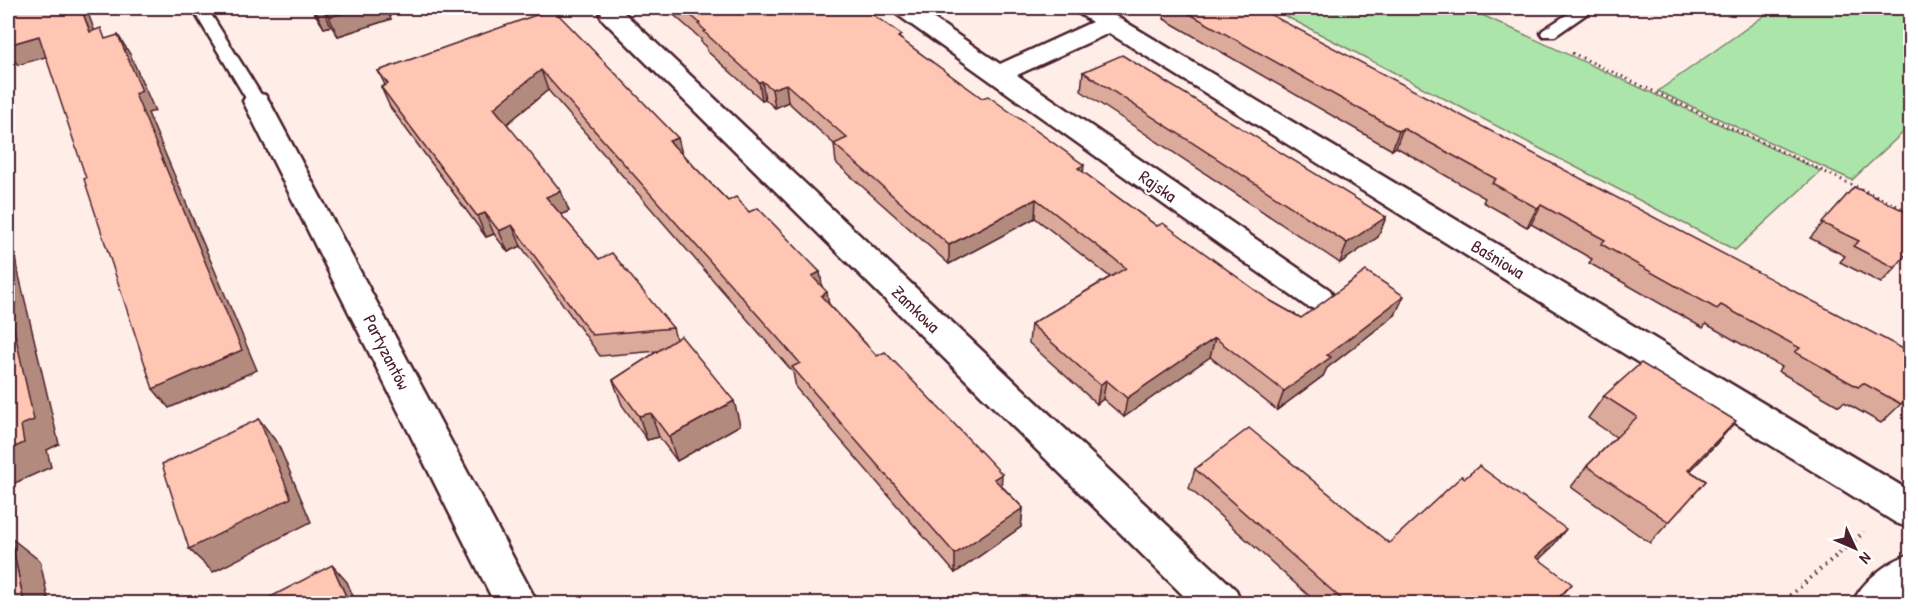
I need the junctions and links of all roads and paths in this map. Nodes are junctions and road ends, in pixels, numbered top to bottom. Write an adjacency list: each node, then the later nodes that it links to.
1 (200, 8): 8 (lane)
2 (903, 8): 7 (street, Rajska)
3 (1587, 8): 6 (lane)
4 (612, 15): 14 (street, Zamkowa)
5 (1098, 15): 7 (street); 11 (street, Baśniowa)
6 (1549, 33): 9 (path)
7 (998, 74): 10 (street, Rajska)
8 (256, 101): 13 (street, Partyzantów)
9 (1911, 212)
10 (1318, 298)
11 (1904, 507): 15 (path)
12 (1911, 572): 16 (street)
13 (518, 603)
14 (1221, 603)
15 (1780, 603)
16 (1873, 603)

